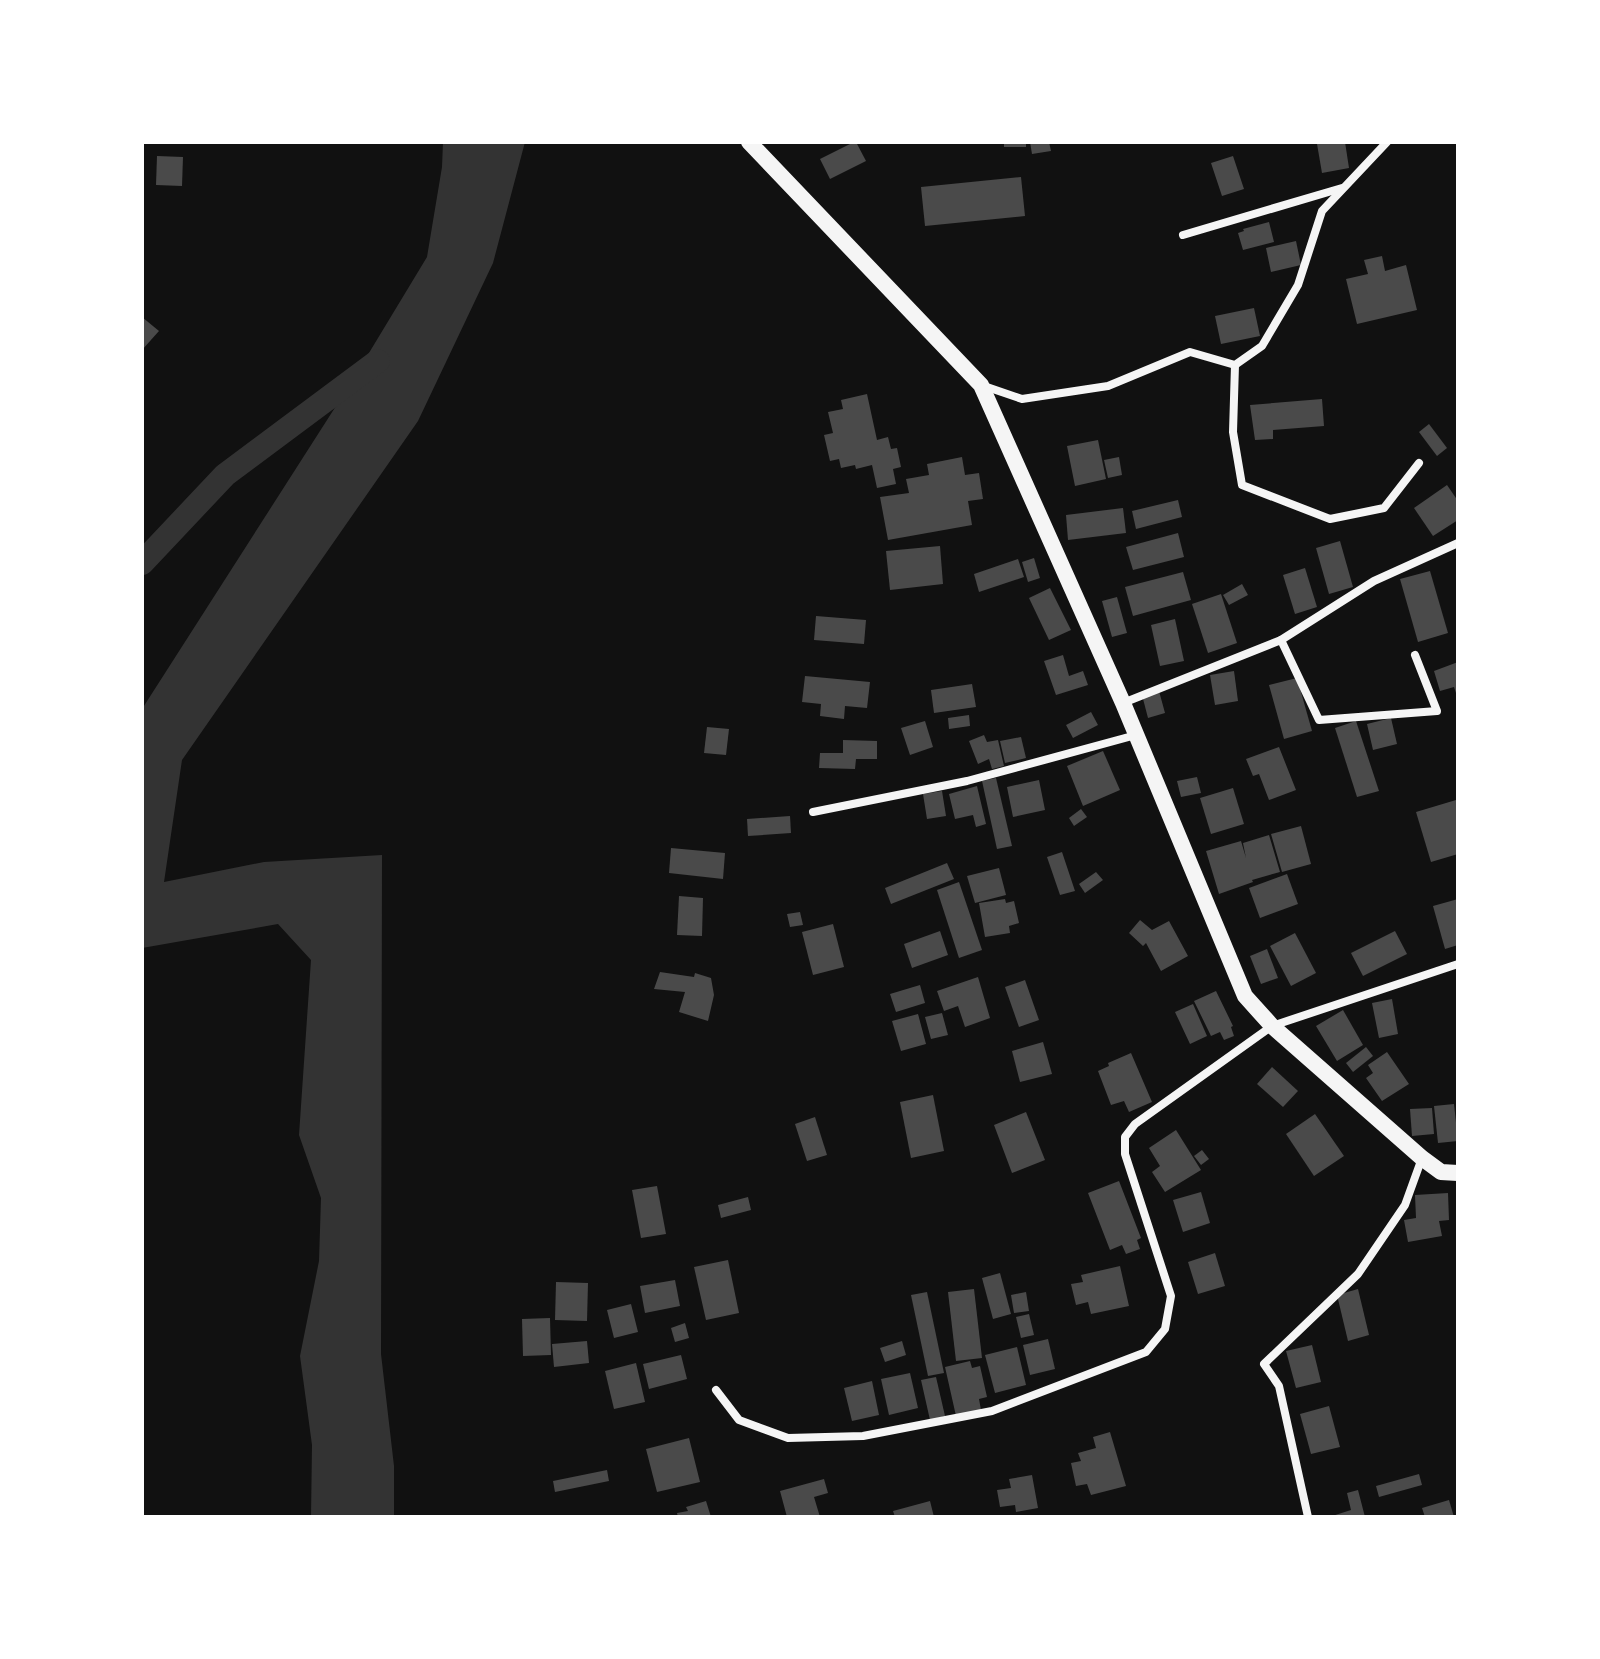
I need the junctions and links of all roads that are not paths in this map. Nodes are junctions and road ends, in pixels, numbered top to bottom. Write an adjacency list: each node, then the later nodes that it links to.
1 (749, 142): 6 (main road)
2 (1387, 142): 3 (street)
3 (1343, 188): 4 (street); 5 (street)
4 (1183, 235)
5 (1235, 365): 6 (street); 7 (street)
6 (981, 385): 11 (main road)
7 (1419, 463)
8 (1458, 543): 9 (street)
9 (1281, 640): 10 (street); 11 (street)
10 (1415, 655)
11 (1123, 703): 12 (main road)
12 (1137, 735): 13 (street); 15 (main road)
13 (813, 812)
14 (1458, 964): 15 (street)
15 (1272, 1026): 16 (main road); 18 (street)
16 (1422, 1158): 17 (main road); 19 (street)
17 (1458, 1173)
18 (716, 1390)
19 (1308, 1517)

